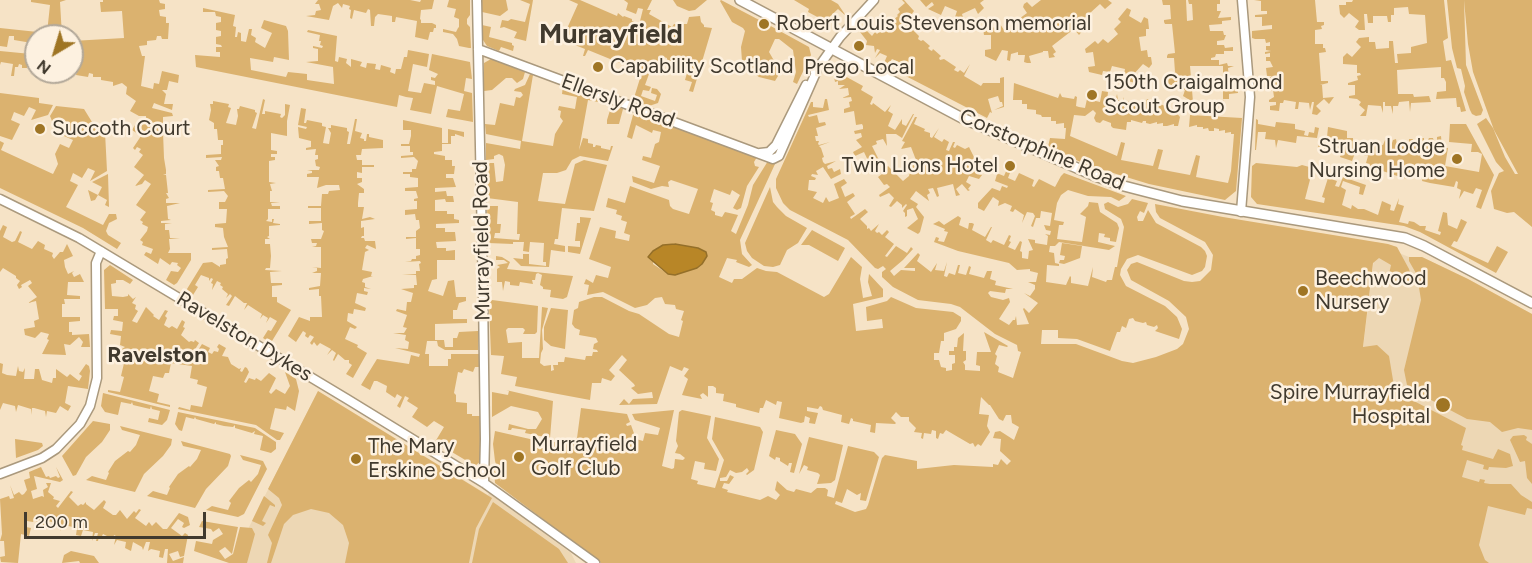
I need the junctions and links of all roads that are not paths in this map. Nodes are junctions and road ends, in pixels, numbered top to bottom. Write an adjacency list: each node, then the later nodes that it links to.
1 (477, 0): 5 (street, Murrayfield Road)
2 (740, 0): 6 (main road, Corstorphine Road)
3 (874, 0): 6 (street, Ellersly Road)
4 (1242, 0): 8 (street)
5 (478, 49): 6 (street, Ellersly Road); 12 (street, Murrayfield Road)
6 (831, 49): 8 (main road, Corstorphine Road)
7 (0, 199): 9 (street, Ravelston Dykes)
8 (1241, 212): 10 (main road, Corstorphine Road)
9 (101, 251): 11 (street); 12 (street, Ravelston Dykes)
10 (1532, 303)
11 (0, 474)
12 (484, 483): 13 (street, Ravelston Dykes)
13 (595, 563)

